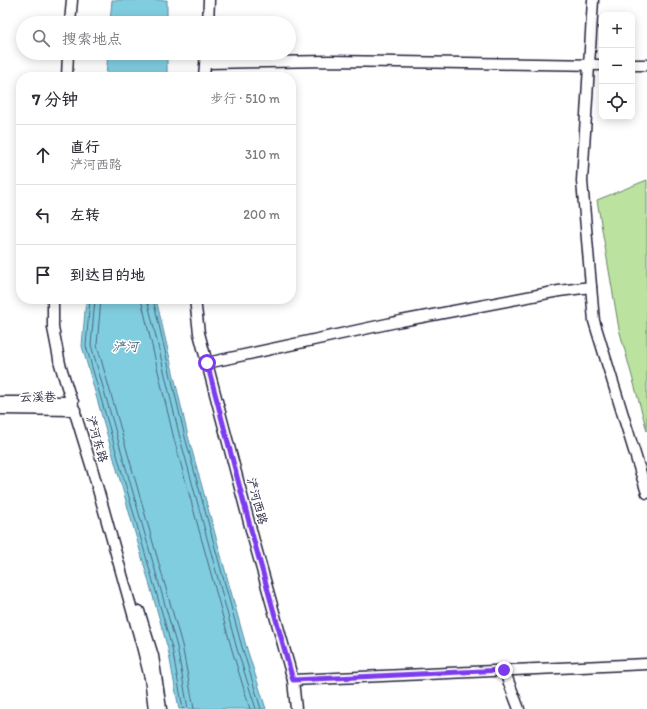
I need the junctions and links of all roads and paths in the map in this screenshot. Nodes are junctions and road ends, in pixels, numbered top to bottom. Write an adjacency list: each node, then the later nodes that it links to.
1 (72, 0): 4 (street)
2 (209, 0): 5 (street)
3 (593, 0): 9 (street)
4 (71, 16)
5 (208, 16)
6 (68, 60): 13 (street)
7 (206, 60): 14 (street)
8 (289, 60): 9 (street)
9 (590, 64): 10 (street); 15 (street)
10 (599, 65)
11 (635, 65): 12 (street)
12 (647, 65)
13 (67, 72)
14 (205, 72)
15 (591, 287): 18 (street); 22 (street)
16 (53, 304): 20 (street)
17 (196, 304): 18 (street, 浐河西路)
18 (207, 363): 25 (street, 浐河西路)
19 (0, 402): 20 (street, 云溪巷)
20 (74, 406): 21 (street, 云溪巷); 26 (street, 浐河东路); 27 (street, 浐河东路)
21 (0, 409)
22 (647, 493)
23 (647, 664): 24 (street)
24 (504, 670): 25 (street); 29 (street)
25 (293, 680): 28 (street, 浐河西路)
26 (154, 709)
27 (161, 709)
28 (296, 709)
29 (519, 709)

